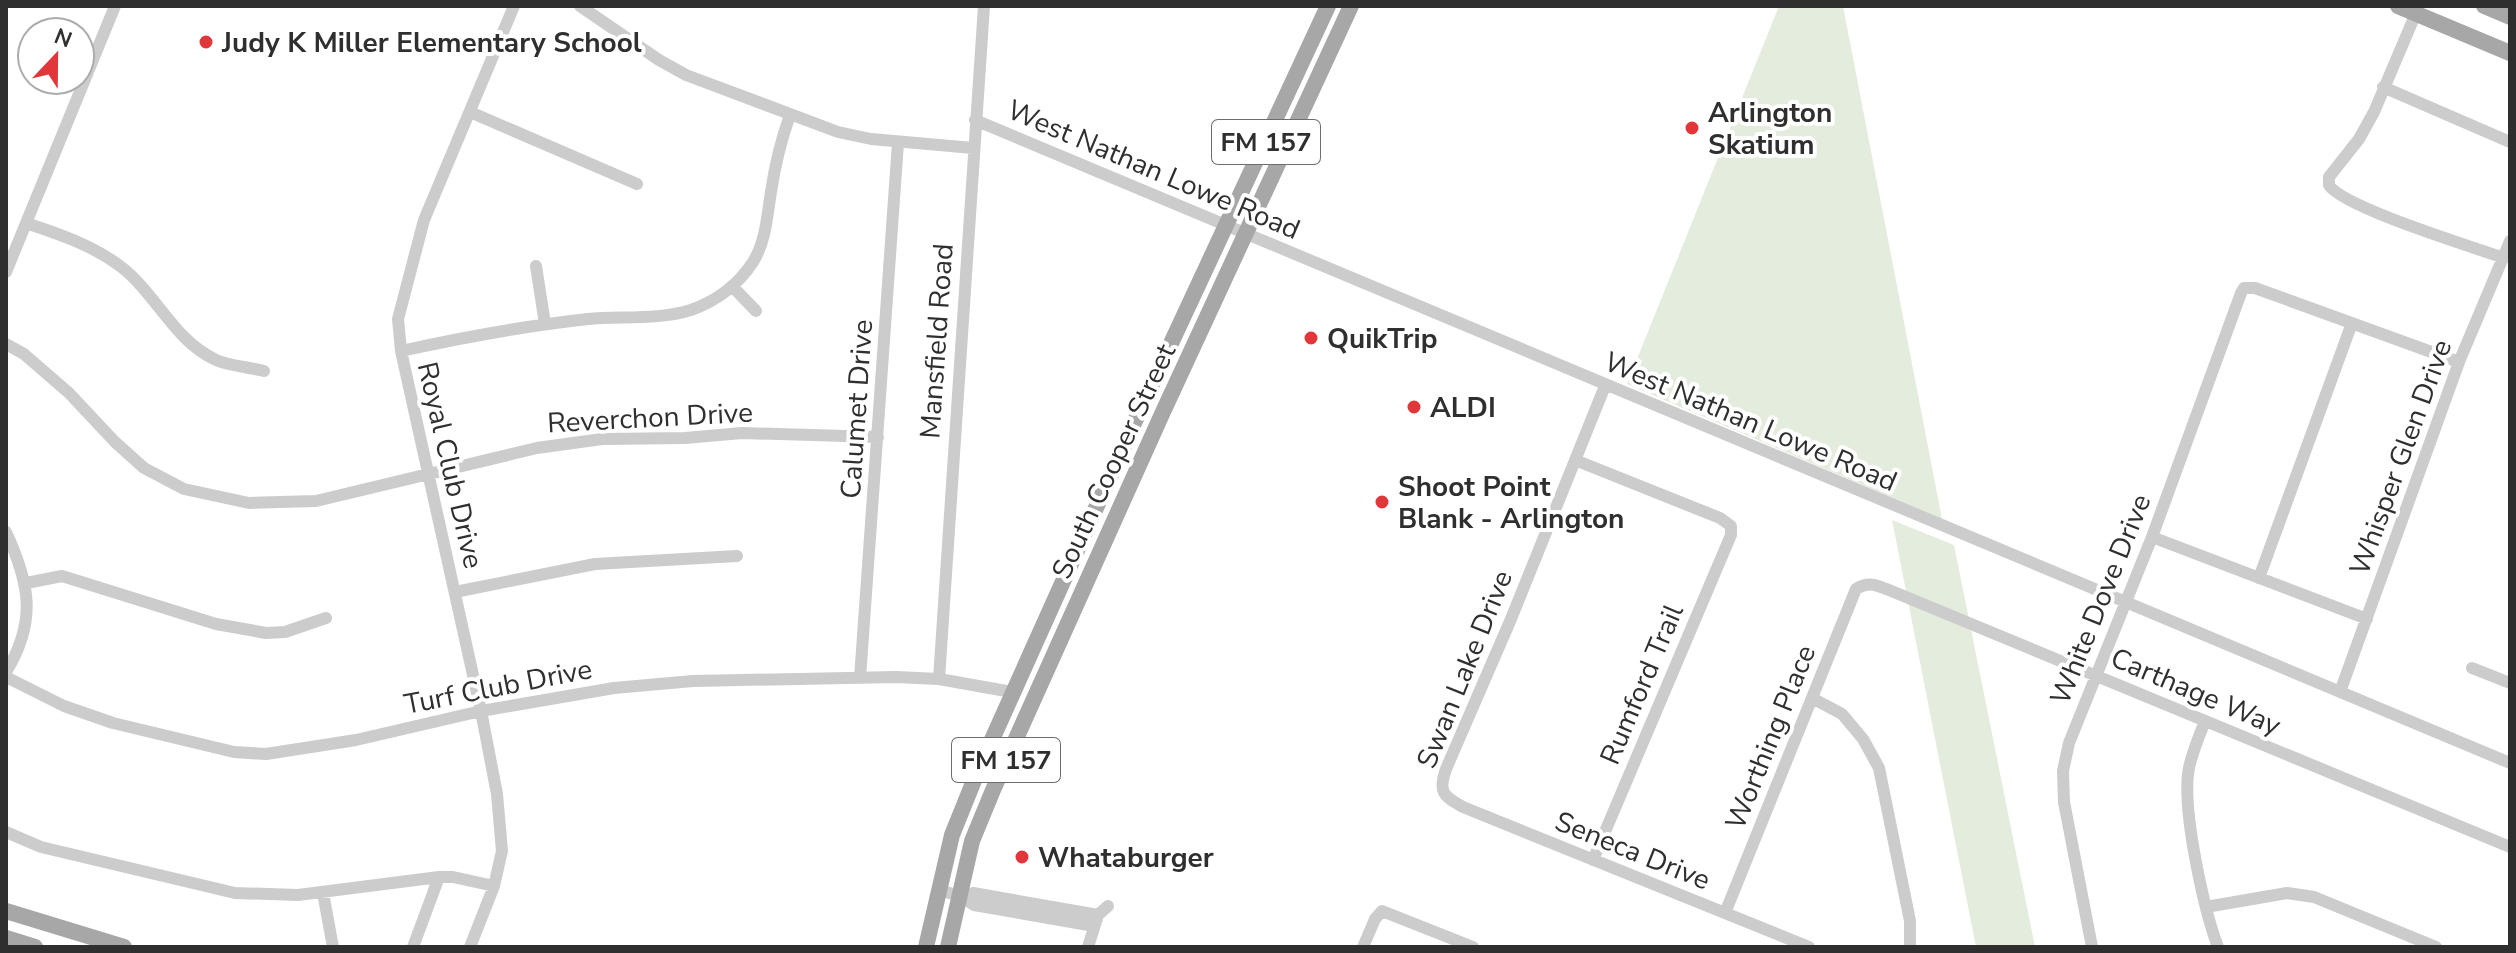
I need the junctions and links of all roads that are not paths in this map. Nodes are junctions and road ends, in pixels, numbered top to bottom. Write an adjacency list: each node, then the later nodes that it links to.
1 (115, 6): 20 (street)
2 (514, 6): 13 (street, Royal Club Drive)
3 (580, 6): 14 (street, West Nathan Lowe Road)
4 (984, 6): 15 (street, Mansfield Road)
5 (1328, 6): 21 (main road, South Cooper Street / FM 157)
6 (1351, 6): 22 (main road, South Cooper Street / FM 157)
7 (2398, 6): 9 (main road)
8 (2484, 6): 10 (main road)
9 (2416, 13): 11 (main road); 12 (street)
10 (2510, 17)
11 (2510, 53)
12 (2383, 87): 16 (street); 24 (street)
13 (470, 112): 19 (street); 32 (street, Royal Club Drive)
14 (790, 115): 17 (street, West Nathan Lowe Road); 27 (street)
15 (975, 120): 18 (street, Mansfield Road); 21 (street, West Nathan Lowe Road)
16 (2510, 142)
17 (898, 143): 18 (street, West Nathan Lowe Road); 36 (street, Calumet Drive)
18 (973, 148): 55 (street, Mansfield Road)
19 (637, 184)
20 (26, 223): 26 (street); 34 (street)
21 (1227, 226): 22 (street, West Nathan Lowe Road); 39 (main road, South Cooper Street / FM 157)
22 (1247, 234): 35 (street, West Nathan Lowe Road); 40 (main road, South Cooper Street / FM 157)
23 (2510, 241): 24 (street, Whisper Glen Drive)
24 (2504, 258): 33 (street, Whisper Glen Drive)
25 (536, 266): 30 (street)
26 (6, 272)
27 (732, 286): 28 (street); 30 (street)
28 (756, 311)
29 (2352, 323): 33 (street); 42 (street, White Dove Drive); 44 (street)
30 (545, 324): 32 (street)
31 (6, 344): 38 (street, Reverchon Drive)
32 (401, 351): 38 (street, Royal Club Drive)
33 (2459, 362): 50 (street, Whisper Glen Drive)
34 (264, 371)
35 (1605, 386): 37 (street, Swan Lake Drive); 48 (street, West Nathan Lowe Road)
36 (878, 437): 38 (street, Reverchon Drive); 54 (street, Calumet Drive)
37 (1575, 460): 63 (street, Swan Lake Drive); 66 (street, Rumford Trail)
38 (428, 472): 47 (street, Royal Club Drive)
39 (1110, 477): 40 (main road); 57 (main road, South Cooper Street / FM 157)
40 (1129, 486): 71 (main road, South Cooper Street / FM 157)
41 (6, 532): 45 (street)
42 (2152, 537): 44 (street); 48 (street, White Dove Drive)
43 (737, 556): 47 (street)
44 (2259, 578): 50 (street)
45 (26, 583): 49 (street); 52 (street)
46 (1864, 584): 53 (street, Carthage Way); 59 (street, Worthing Place)
47 (455, 592): 60 (street, Royal Club Drive)
48 (2124, 603): 53 (street, White Dove Drive); 58 (street, West Nathan Lowe Road)
49 (326, 618)
50 (2367, 619): 58 (street, Whisper Glen Drive)
51 (2472, 668): 56 (street)
52 (6, 675): 60 (street, Turf Club Drive)
53 (2096, 675): 61 (street, Carthage Way); 88 (street, White Dove Drive)
54 (860, 678): 55 (street, Turf Club Drive); 60 (street, Turf Club Drive)
55 (939, 679): 57 (street, Turf Club Drive)
56 (2510, 683)
57 (1012, 692): 69 (main road, South Cooper Street / FM 157)
58 (2340, 692): 62 (street, West Nathan Lowe Road)
59 (1812, 698): 74 (street, Worthing Place); 87 (street)
60 (481, 711): 68 (street, Royal Club Drive)
61 (2205, 721): 65 (street, Carthage Way); 72 (street)
62 (2510, 763)
63 (1442, 792): 66 (street, Seneca Drive)
64 (6, 832): 70 (street)
65 (2510, 847)
66 (1593, 860): 74 (street, Seneca Drive)
67 (439, 877): 68 (street); 70 (street); 79 (street)
68 (494, 886): 80 (street, Royal Club Drive)
69 (939, 890): 71 (street); 81 (main road, South Cooper Street / FM 157)
70 (323, 893): 78 (street)
71 (960, 896): 82 (main road, South Cooper Street / FM 157); 83 (street)
72 (2206, 907): 89 (street); 90 (street)
73 (6, 911): 77 (main road)
74 (1725, 913): 86 (street, Seneca Drive)
75 (6, 938): 76 (main road)
76 (35, 947)
77 (124, 947)
78 (333, 947)
79 (413, 947)
80 (470, 947)
81 (926, 947)
82 (948, 947)
83 (1088, 947)
84 (1363, 947): 85 (street)
85 (1473, 947)
86 (1809, 947)
87 (1910, 947)
88 (2092, 947)
89 (2218, 947)
90 (2436, 947)

